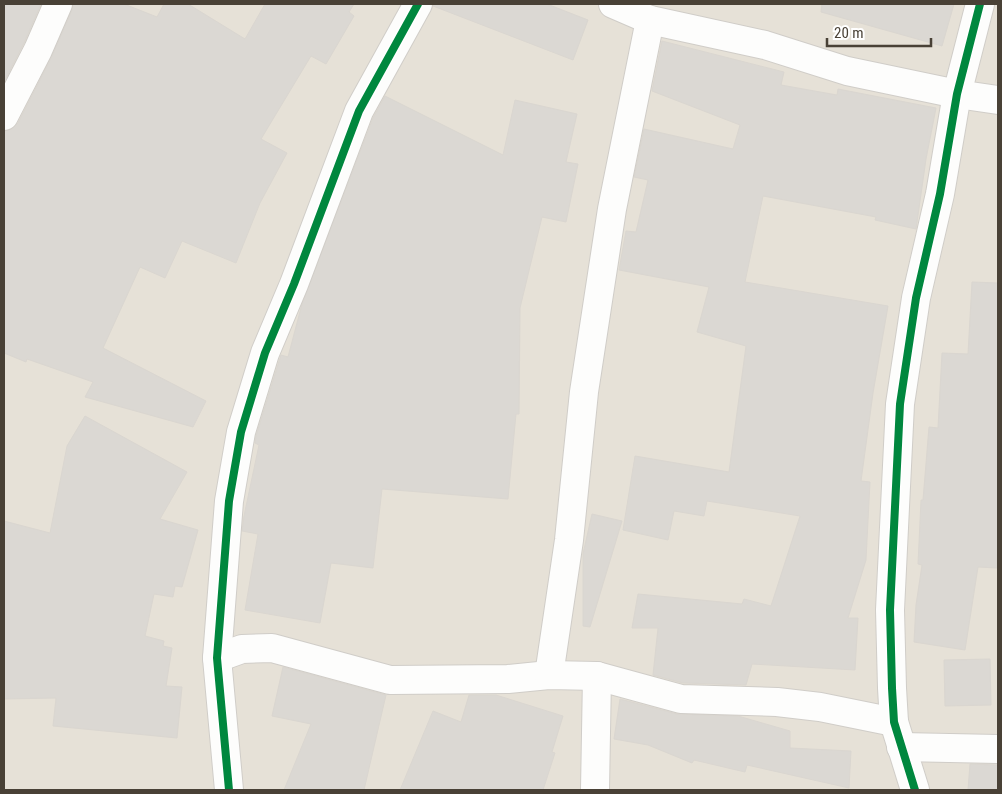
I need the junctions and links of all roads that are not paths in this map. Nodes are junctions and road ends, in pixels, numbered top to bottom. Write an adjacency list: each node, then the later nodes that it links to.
1 (58, 4): 8 (street)
2 (418, 4): 9 (street)
3 (613, 4): 5 (street)
4 (980, 4): 6 (street)
5 (650, 20): 6 (street); 10 (street)
6 (957, 94): 7 (street); 12 (street)
7 (998, 100)
8 (4, 116)
9 (217, 658): 10 (street); 14 (street)
10 (549, 675): 11 (street)
11 (598, 676): 12 (street); 15 (street)
12 (898, 734): 13 (street); 16 (street)
13 (998, 749)
14 (229, 790)
15 (595, 790)
16 (915, 790)

